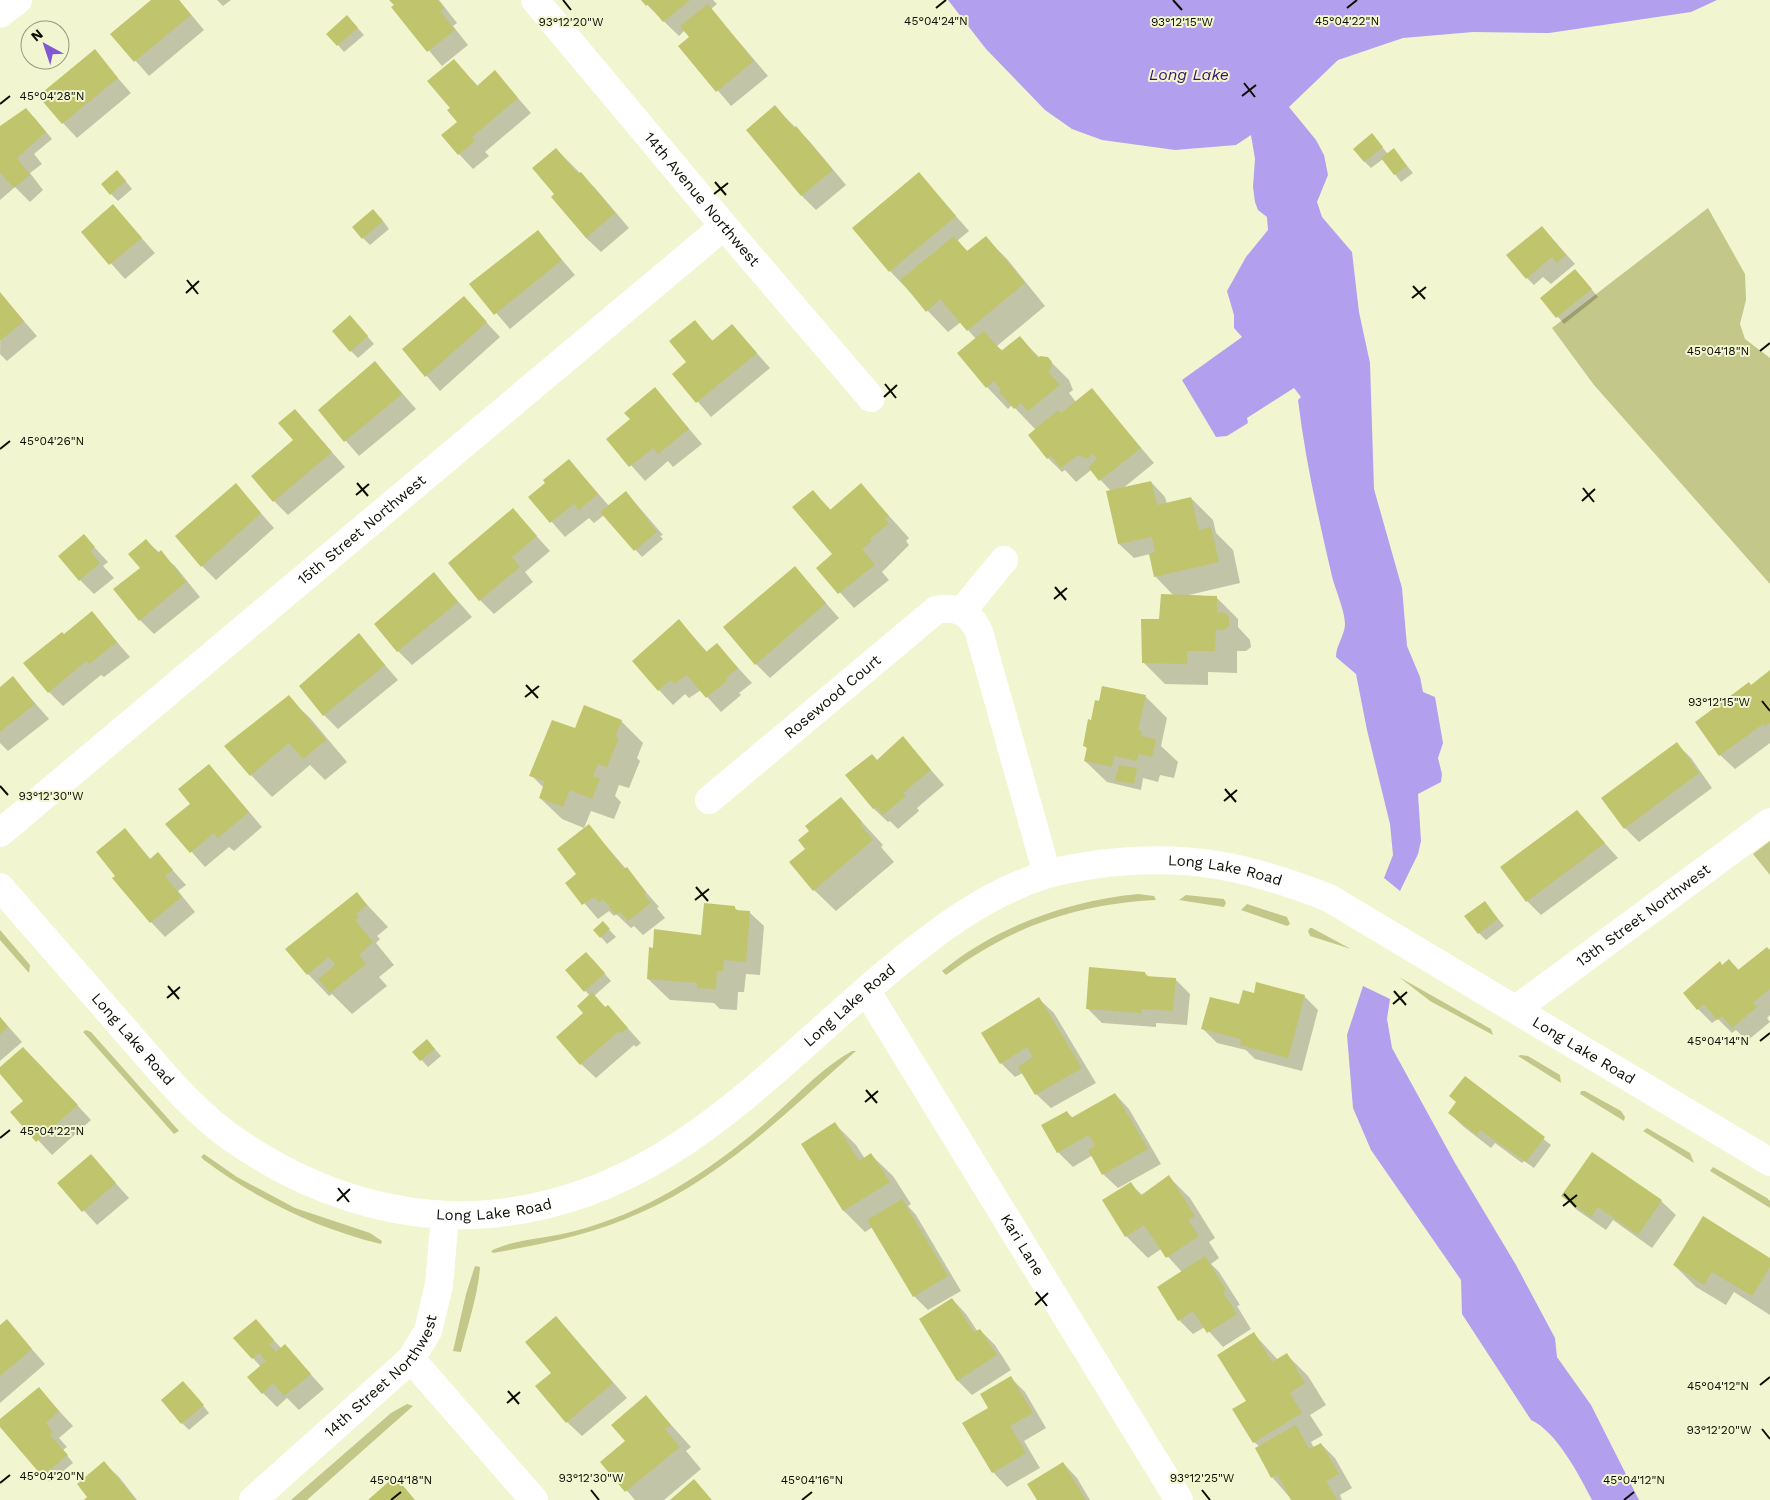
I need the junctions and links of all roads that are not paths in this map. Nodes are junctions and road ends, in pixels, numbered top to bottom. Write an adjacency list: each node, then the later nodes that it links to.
1 (18, 0): 3 (street)
2 (536, 0): 4 (street, 14th Avenue Northwest)
3 (0, 14)
4 (724, 226): 5 (street, 14th Avenue Northwest); 10 (street, 15th Street Northwest)
5 (871, 398)
6 (1004, 560): 7 (street)
7 (962, 611): 8 (street, Rosewood Court); 11 (street)
8 (709, 800)
9 (1770, 822): 14 (street, 13th Street Northwest)
10 (0, 833)
11 (1047, 874): 13 (street, Long Lake Road); 14 (street, Long Lake Road)
12 (0, 888): 16 (street, Long Lake Road)
13 (866, 990): 16 (street, Long Lake Road); 20 (street, Kari Lane)
14 (1516, 1009): 15 (street, Long Lake Road)
15 (1770, 1162)
16 (445, 1216): 17 (street, 14th Street Northwest)
17 (411, 1359): 18 (street, 14th Street Northwest); 19 (street)
18 (253, 1500)
19 (534, 1500)
20 (1179, 1500)

